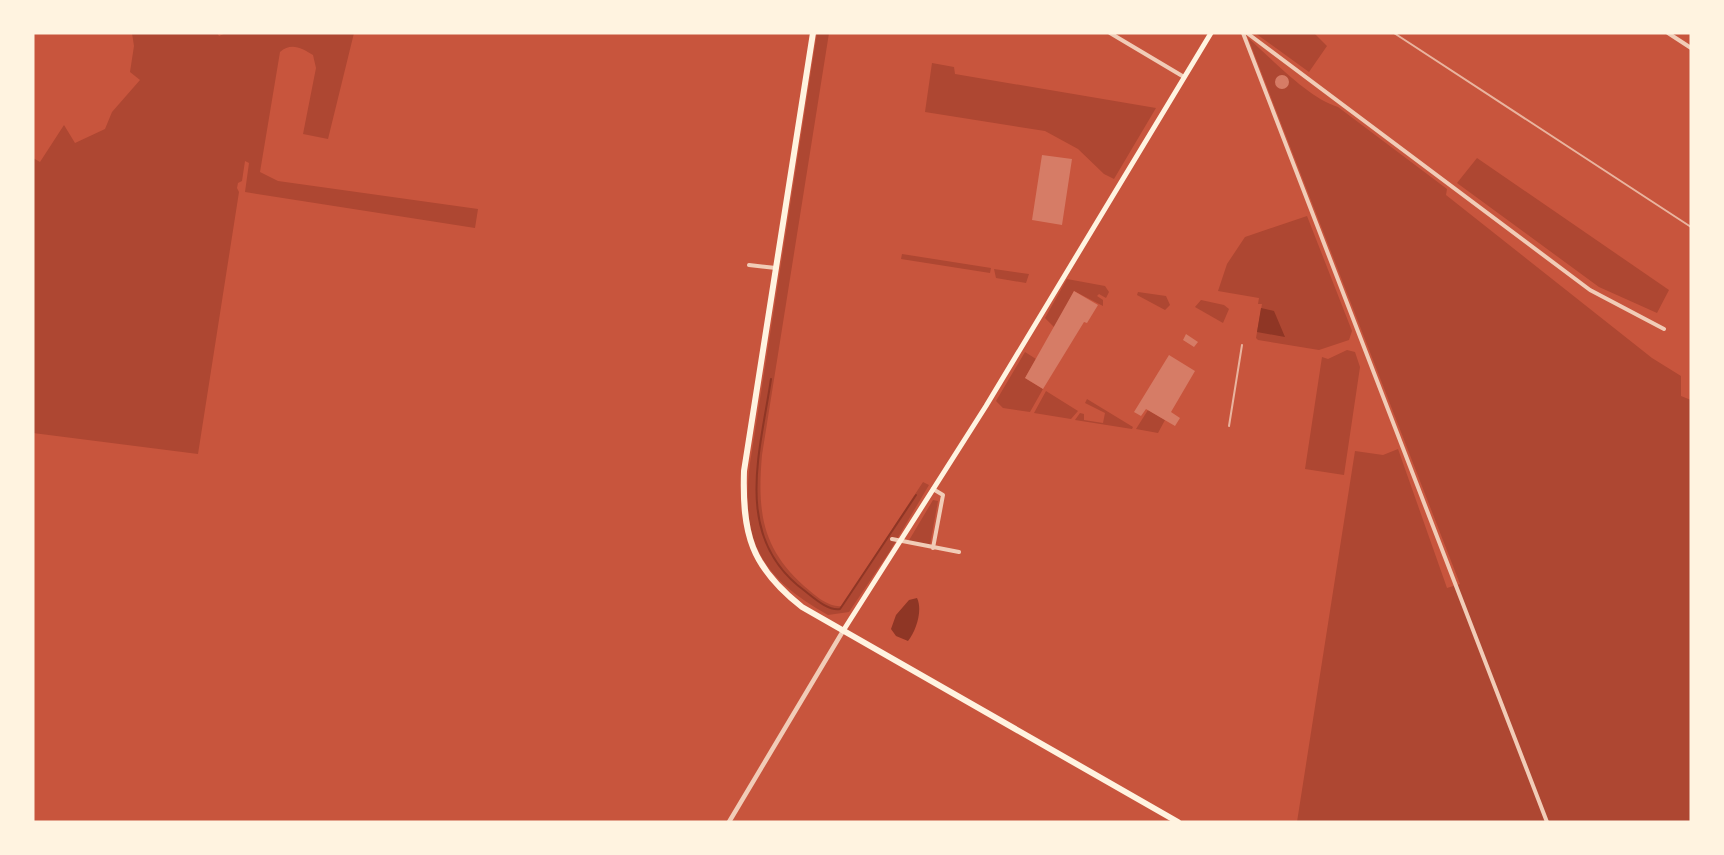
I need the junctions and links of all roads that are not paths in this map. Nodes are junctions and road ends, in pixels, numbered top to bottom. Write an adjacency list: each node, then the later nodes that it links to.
1 (813, 33): 9 (main road)
2 (1110, 33): 7 (street)
3 (1211, 33): 7 (main road)
4 (1245, 33): 10 (street); 19 (street)
5 (1668, 33): 6 (street)
6 (1691, 48)
7 (1184, 77): 11 (main road)
8 (750, 265): 9 (street)
9 (776, 268): 16 (main road)
10 (1664, 329)
11 (932, 488): 13 (main road); 14 (street)
12 (892, 539): 13 (street)
13 (899, 542): 14 (street); 16 (main road)
14 (933, 548): 15 (street)
15 (959, 552)
16 (843, 631): 17 (street); 18 (main road)
17 (729, 822)
18 (1178, 822)
19 (1547, 822)

